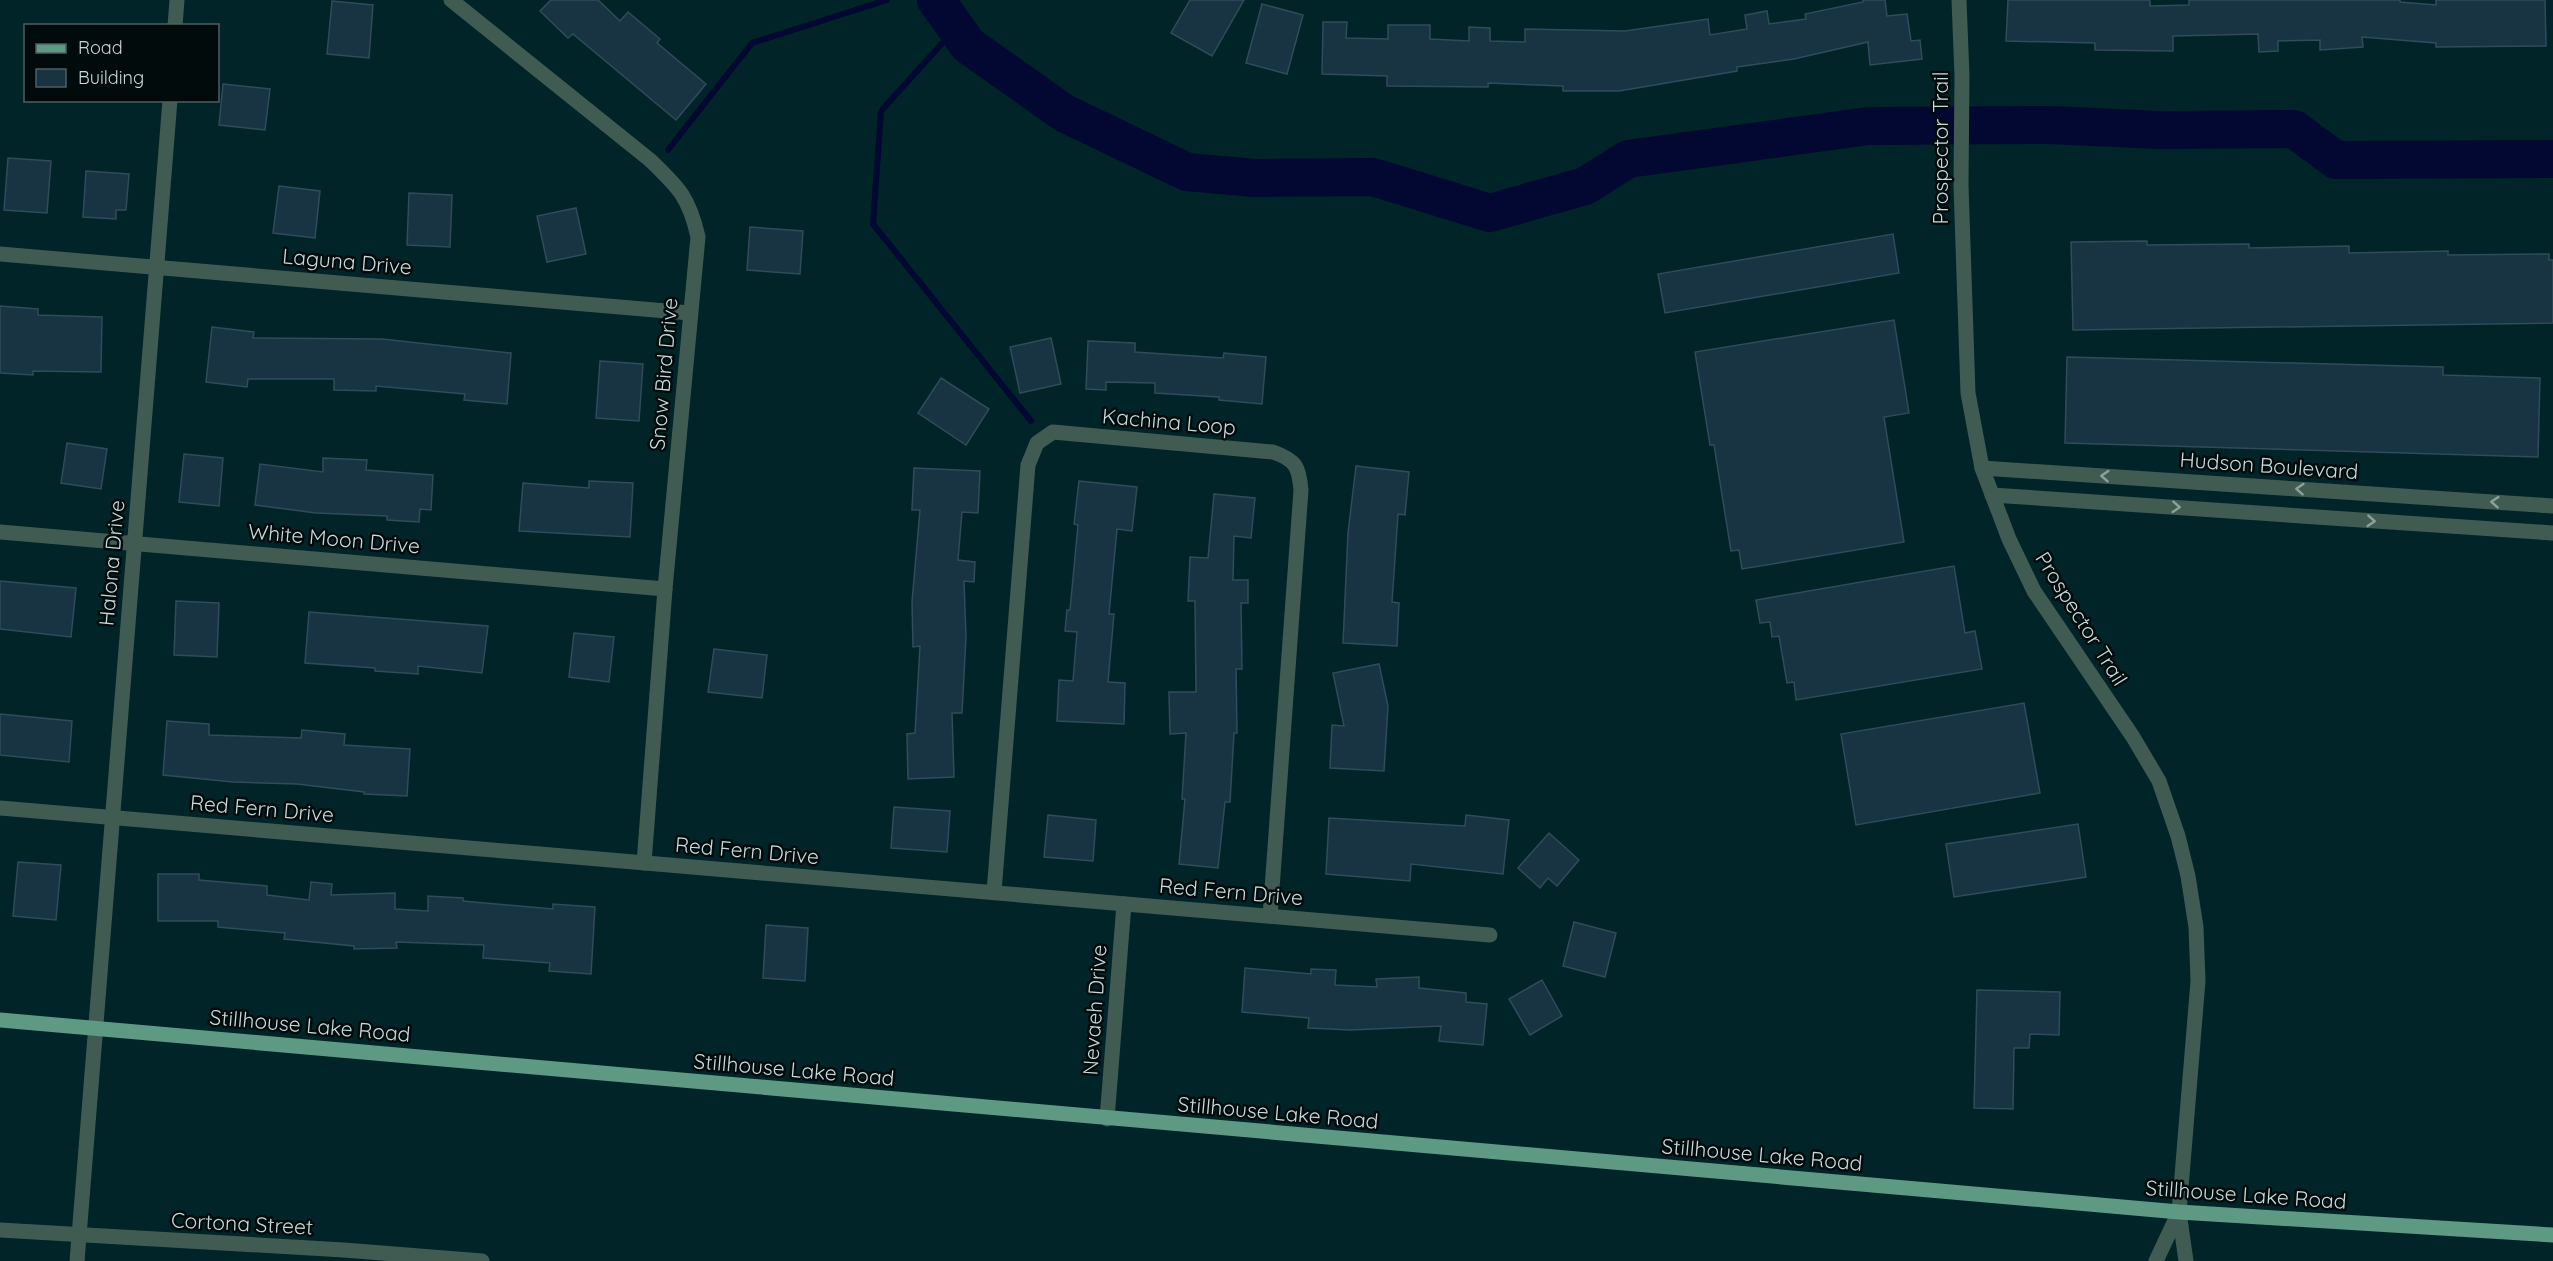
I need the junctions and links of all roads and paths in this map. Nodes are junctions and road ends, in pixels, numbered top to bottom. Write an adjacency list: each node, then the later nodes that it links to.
1 (177, 0): 4 (street)
2 (451, 0): 8 (street, Snow Bird Drive)
3 (1959, 0): 9 (street, Prospector Trail)
4 (176, 24)
5 (170, 102): 7 (street, Halona Drive)
6 (0, 254): 7 (street, Laguna Drive)
7 (158, 267): 8 (street, Laguna Drive); 14 (street, Halona Drive)
8 (690, 313): 15 (street, Snow Bird Drive)
9 (1982, 468): 10 (street, Prospector Trail); 11 (street, Hudson Boulevard, one-way to 9)
10 (1992, 495): 13 (street, one-way to 13); 26 (street, Prospector Trail)
11 (2553, 506)
12 (0, 532): 14 (street, White Moon Drive)
13 (2553, 533)
14 (134, 544): 15 (street, White Moon Drive); 17 (street, Halona Drive)
15 (665, 589): 18 (street, Snow Bird Drive)
16 (0, 808): 17 (street, Red Fern Drive)
17 (111, 818): 18 (street, Red Fern Drive); 24 (street, Halona Drive)
18 (644, 863): 19 (street, Red Fern Drive)
19 (993, 892): 20 (street, Red Fern Drive); 21 (street, Kachina Loop)
20 (1124, 904): 21 (street, Red Fern Drive); 25 (street, Nevaeh Drive)
21 (1270, 916): 22 (street, Red Fern Drive)
22 (1490, 935)
23 (0, 1020): 24 (main road, Stillhouse Lake Road)
24 (95, 1029): 25 (main road, Stillhouse Lake Road); 28 (street, Halona Drive)
25 (1107, 1119): 26 (main road, Stillhouse Lake Road)
26 (2179, 1212): 29 (main road, Stillhouse Lake Road); 32 (street, Prospector Trail); 33 (street, Prospector Trail)
27 (0, 1230): 28 (street, Cortona Street)
28 (79, 1235): 30 (street, Halona Drive); 31 (street, Cortona Street)
29 (2553, 1235)
30 (77, 1261)
31 (482, 1261)
32 (2156, 1261)
33 (2186, 1261)

